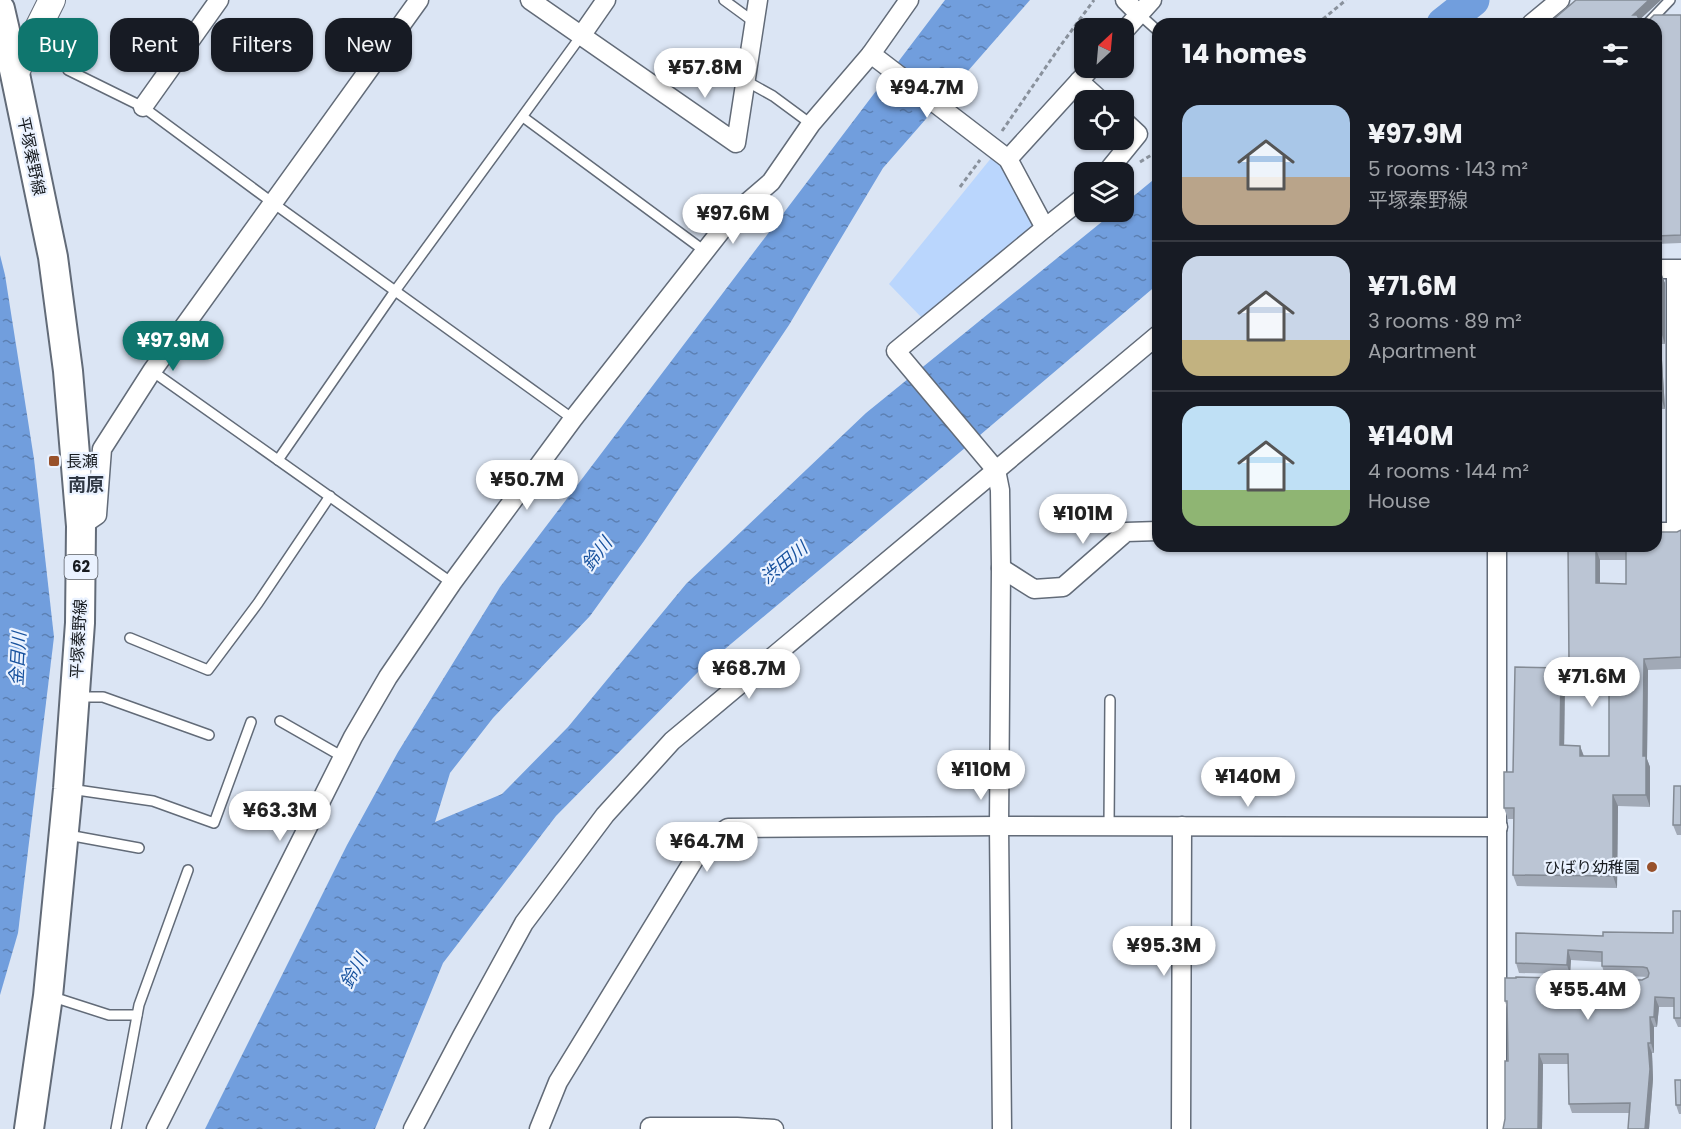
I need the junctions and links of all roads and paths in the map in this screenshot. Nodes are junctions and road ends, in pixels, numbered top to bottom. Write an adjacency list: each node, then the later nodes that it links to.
1 (52, 0): 26 (street)
2 (219, 0): 31 (street)
3 (418, 0): 39 (street)
4 (530, 0): 23 (street)
5 (606, 0): 23 (street)
6 (724, 0): 21 (lane)
7 (758, 0): 21 (street)
8 (909, 0): 24 (street)
9 (1094, 0): 34 (path)
10 (1125, 0): 16 (street)
11 (1152, 0): 16 (street)
12 (1347, 0): 17 (path)
13 (1560, 0): 18 (street)
14 (1670, 0): 19 (lane)
15 (0, 9): 26 (main road, 平塚秦野線 / 62)
16 (1139, 14): 20 (street); 22 (lane)
17 (1324, 18)
18 (1538, 18)
19 (1653, 18)
20 (1134, 20)
21 (754, 22): 28 (street)
22 (1152, 26)
23 (581, 36): 28 (street); 32 (lane)
24 (871, 54): 33 (street); 34 (street)
25 (72, 72): 31 (lane)
26 (15, 74): 52 (main road, 平塚秦野線 / 62)
27 (1082, 78): 29 (street)
28 (746, 81): 33 (lane)
29 (1079, 81): 30 (street); 36 (street)
30 (1089, 90)
31 (143, 107): 39 (lane)
32 (523, 117): 42 (lane); 45 (lane)
33 (812, 124): 42 (street)
34 (986, 141): 36 (street); 38 (path)
35 (1125, 150): 37 (street)
36 (1008, 159): 41 (street)
37 (1115, 162)
38 (960, 187)
39 (273, 203): 45 (lane); 47 (street)
40 (1074, 205): 41 (street)
41 (1045, 228): 50 (street)
42 (706, 252): 48 (street)
43 (1662, 269): 44 (street)
44 (1678, 269): 55 (street)
45 (395, 291): 48 (lane); 49 (lane)
46 (1152, 340): 50 (street)
47 (152, 371): 49 (lane); 52 (street)
48 (573, 419): 58 (street)
49 (278, 460): 51 (lane)
50 (996, 470): 57 (street); 79 (street)
51 (330, 496): 58 (lane); 59 (lane)
52 (81, 526): 60 (main road, 平塚秦野線 / 62)
53 (1152, 531): 57 (street)
54 (1662, 532): 55 (street)
55 (1678, 532)
56 (1497, 552): 70 (street)
57 (1001, 568): 67 (street)
58 (452, 583): 65 (street)
59 (130, 638)
60 (75, 697): 64 (lane); 66 (main road, 平塚秦野線 / 62)
61 (1110, 700): 68 (lane)
62 (280, 721): 65 (lane)
63 (251, 722): 66 (lane)
64 (209, 735)
65 (343, 757): 78 (street)
66 (68, 789): 71 (main road, 平塚秦野線 / 62)
67 (999, 826): 68 (street); 80 (street); 83 (street)
68 (1109, 826): 69 (street)
69 (1182, 826): 70 (street); 84 (street)
70 (1498, 827): 85 (street)
71 (63, 834): 72 (lane); 74 (main road, 平塚秦野線 / 62)
72 (139, 848)
73 (188, 870): 75 (lane)
74 (48, 996): 75 (lane); 76 (main road, 平塚秦野線 / 62)
75 (137, 1015): 77 (lane)
76 (29, 1129)
77 (116, 1129)
78 (156, 1129)
79 (413, 1129)
80 (539, 1129)
81 (650, 1129): 82 (street)
82 (774, 1129)
83 (1002, 1129)
84 (1181, 1129)
85 (1497, 1129)

